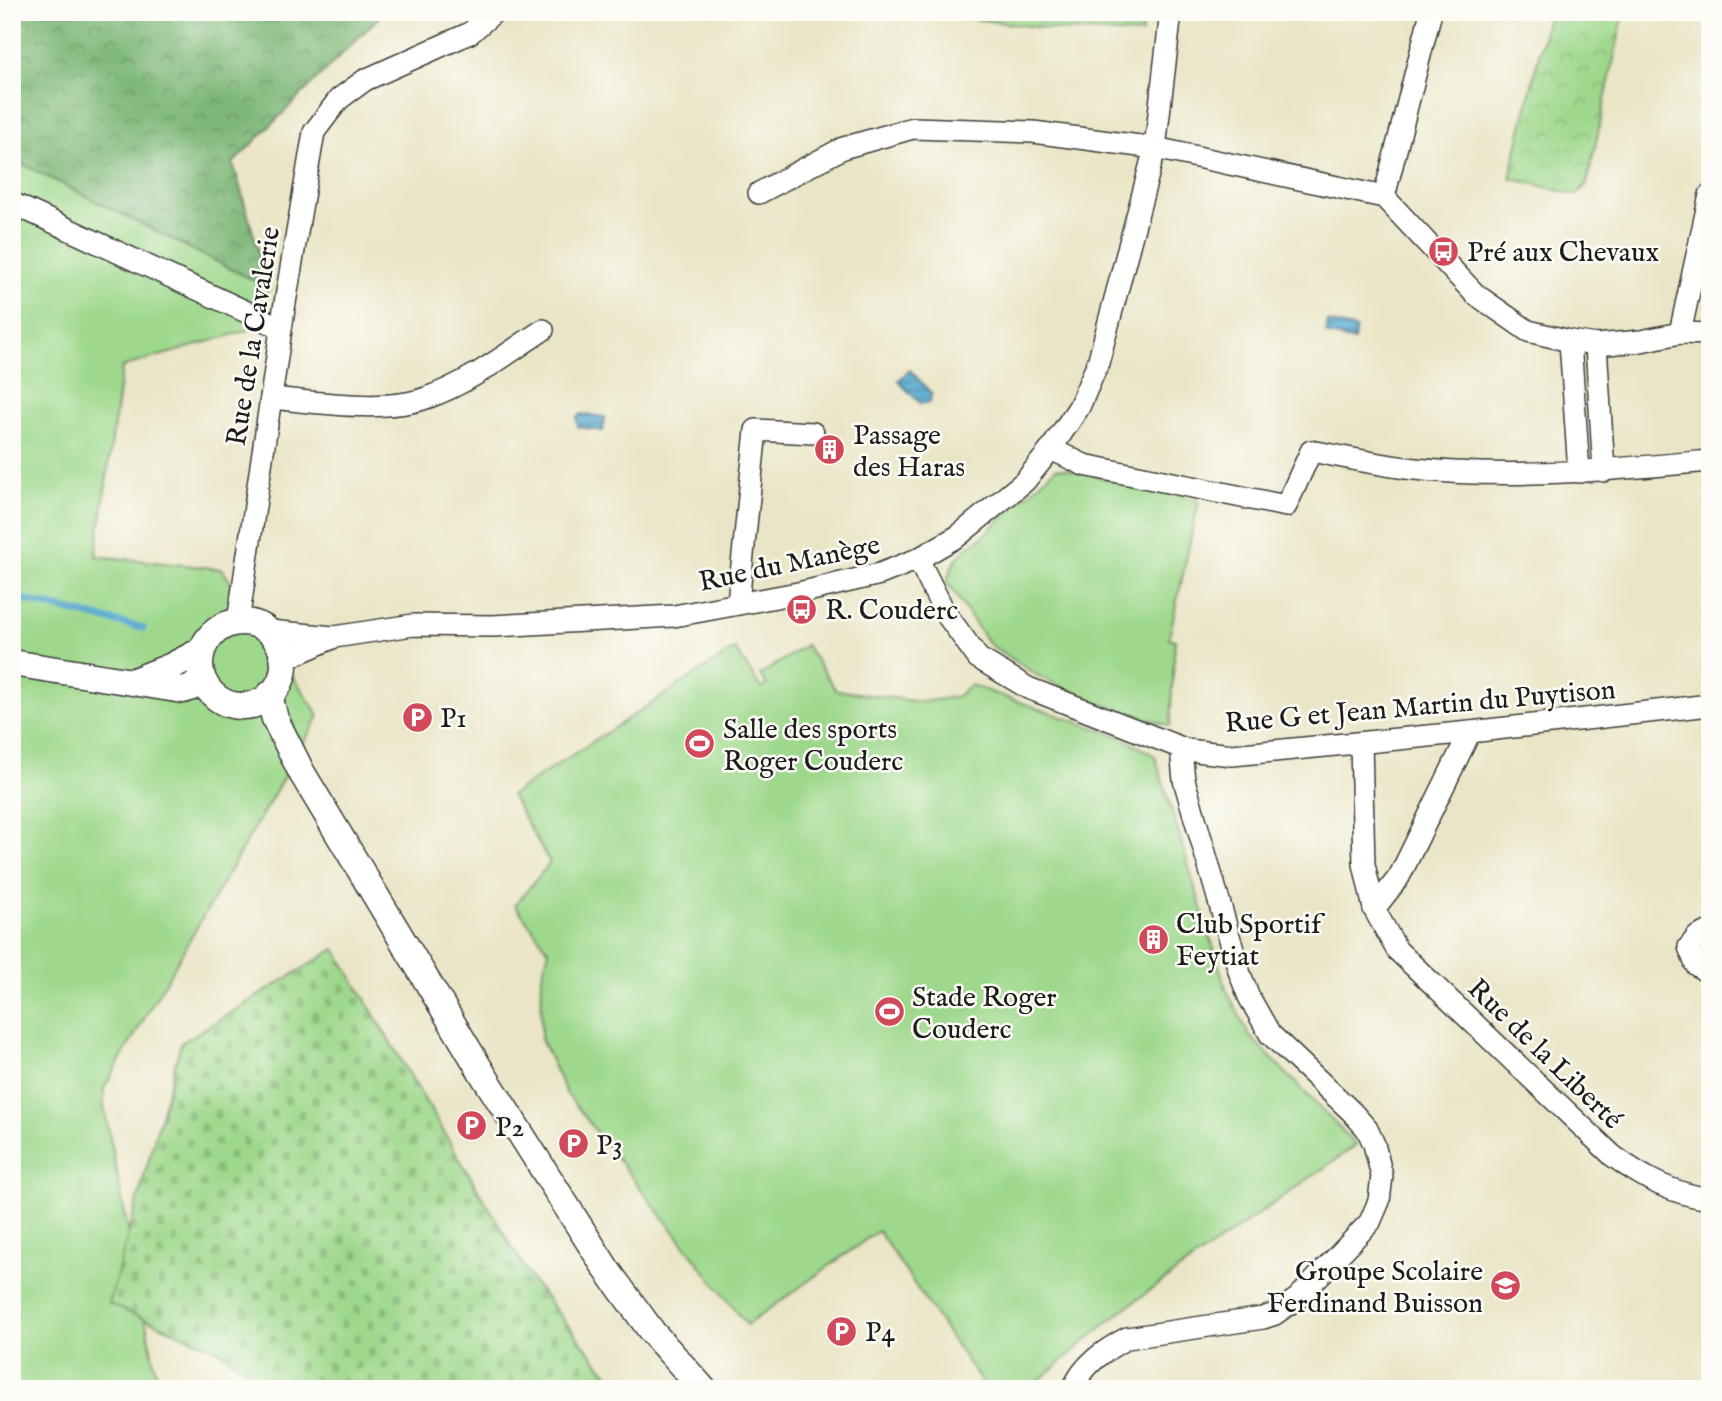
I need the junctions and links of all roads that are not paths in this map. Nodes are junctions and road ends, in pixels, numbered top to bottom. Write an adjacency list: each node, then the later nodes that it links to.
1 (494, 12): 9 (street, Rue de la Cavalerie)
2 (1171, 12): 4 (street, Rue du Manège)
3 (1431, 12): 7 (street)
4 (1155, 148): 5 (street); 7 (street); 17 (street, Rue du Manège)
5 (759, 193)
6 (1710, 195): 11 (street)
7 (1384, 197): 13 (street)
8 (12, 203): 9 (street)
9 (281, 328): 15 (street, Rue de la Cavalerie)
10 (543, 330): 15 (street)
11 (1680, 333): 12 (street); 14 (street)
12 (1710, 334)
13 (1570, 341): 14 (street); 20 (street)
14 (1596, 345): 19 (street)
15 (271, 398): 23 (street, Rue de la Cavalerie)
16 (813, 433): 22 (street)
17 (1051, 449): 20 (street); 21 (street, Rue du Manège)
18 (1710, 461): 19 (street)
19 (1604, 471): 20 (street)
20 (1579, 472)
21 (918, 559): 22 (street, Rue du Manège); 36 (street, Rue G et Jean Martin du Puytison)
22 (738, 603): 25 (street, Rue du Manège)
23 (238, 622): 24 (street); 26 (street)
24 (269, 631): 25 (street, Rue du Manège); 27 (street)
25 (334, 637): 27 (street, Rue du Manège)
26 (201, 651): 29 (street); 30 (street)
27 (283, 660): 31 (street)
28 (12, 663): 29 (street)
29 (133, 682): 30 (street)
30 (204, 683): 32 (street)
31 (269, 695): 32 (street); 37 (street)
32 (232, 705): 37 (street)
33 (1710, 705): 34 (street, Rue G et Jean Martin du Puytison)
34 (1470, 732): 35 (street, Rue G et Jean Martin du Puytison); 38 (street)
35 (1361, 743): 36 (street, Rue G et Jean Martin du Puytison); 38 (street, Rue de la Liberté)
36 (1187, 750): 43 (street)
37 (302, 773): 42 (street)
38 (1374, 909): 41 (street, Rue de la Liberté)
39 (1710, 930): 40 (street)
40 (1710, 974)
41 (1710, 1199)
42 (703, 1389)
43 (1073, 1389)

